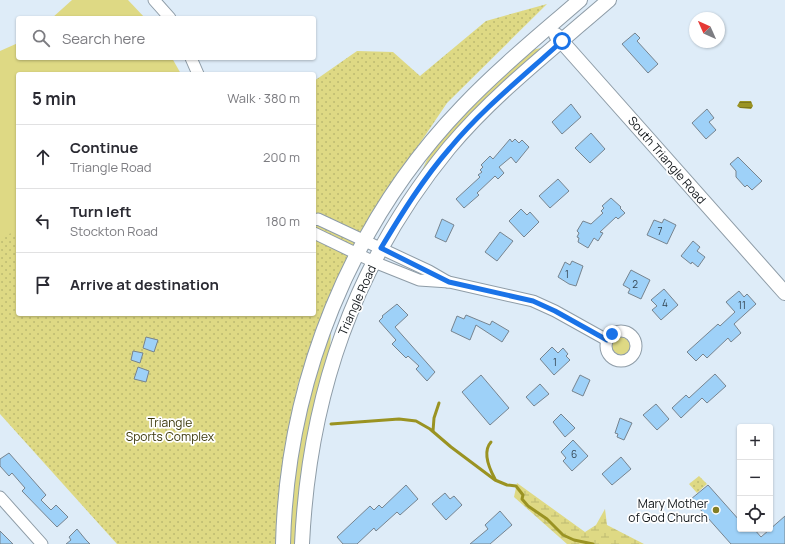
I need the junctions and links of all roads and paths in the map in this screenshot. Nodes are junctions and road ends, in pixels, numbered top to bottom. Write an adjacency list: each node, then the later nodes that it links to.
1 (154, 0): 4 (street)
2 (580, 0): 5 (street, Triangle Road)
3 (609, 0): 6 (street, Triangle Road)
4 (168, 16)
5 (549, 27): 6 (street, South Triangle Road); 11 (street, Triangle Road)
6 (562, 41): 12 (street, Triangle Road); 16 (street, South Triangle Road)
7 (192, 60): 8 (street)
8 (197, 72)
9 (316, 220): 11 (street)
10 (316, 234): 13 (street)
11 (364, 241): 12 (street); 13 (street, Triangle Road)
12 (381, 248): 14 (street, Triangle Road); 15 (street)
13 (357, 253): 14 (street); 20 (street, Triangle Road)
14 (374, 262): 15 (street); 21 (street, Triangle Road)
15 (449, 282): 17 (street)
16 (785, 294)
17 (607, 340)
18 (0, 497): 19 (street)
19 (42, 544)
20 (283, 544)
21 (302, 544)

